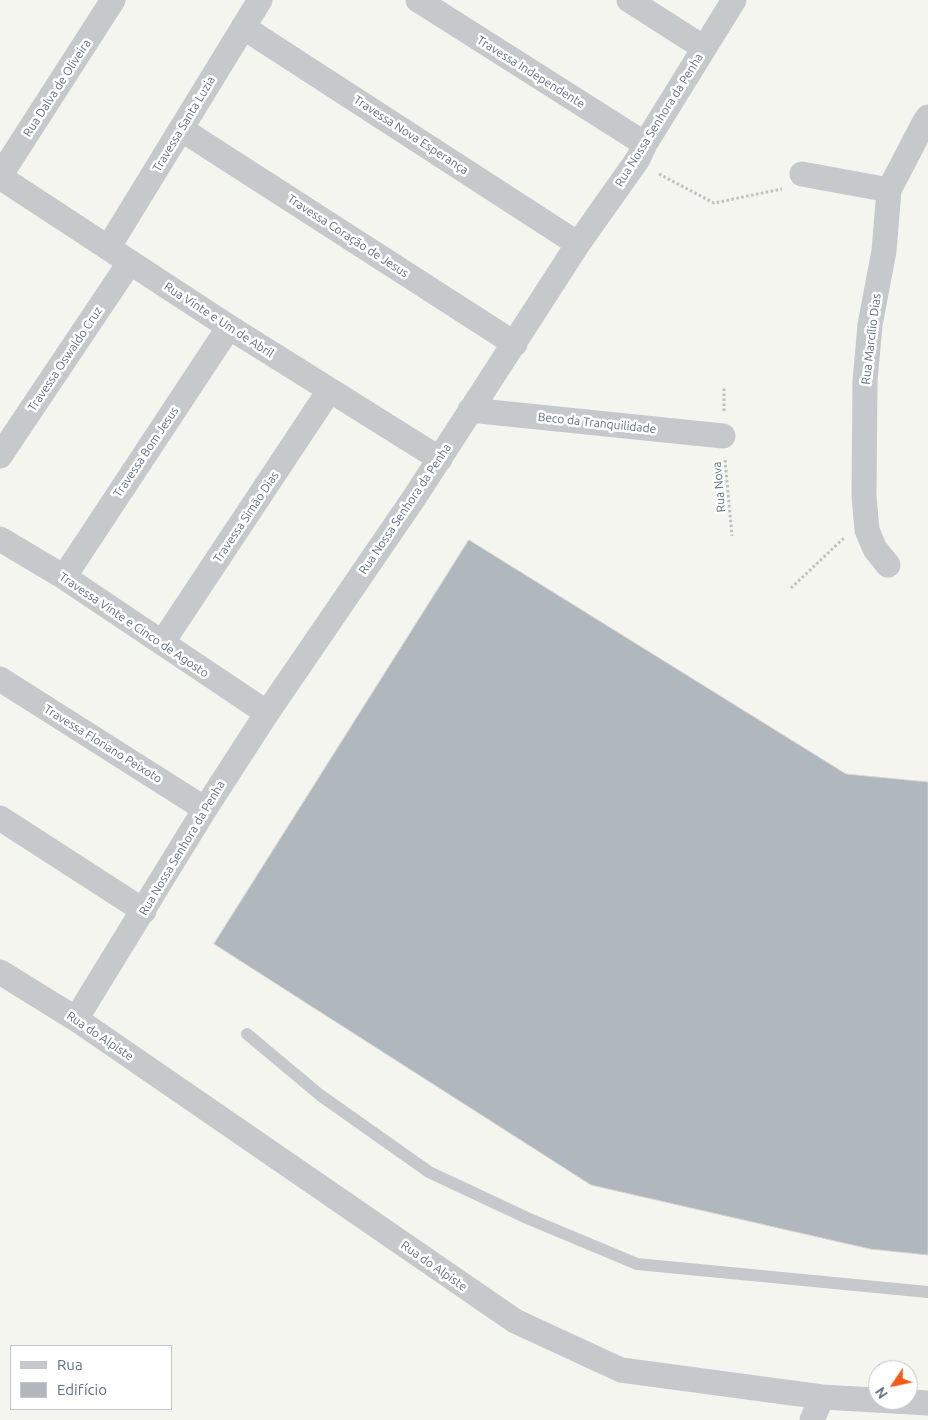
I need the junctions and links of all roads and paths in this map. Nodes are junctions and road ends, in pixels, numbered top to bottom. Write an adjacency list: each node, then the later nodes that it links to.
1 (113, 0): 12 (street, Rua Dalva de Oliveira)
2 (259, 0): 6 (street, Travessa Santa Luzia)
3 (418, 0): 10 (street, Travessa Independente)
4 (629, 0): 7 (street)
5 (734, 0): 7 (street, Rua Nossa Senhora da Penha)
6 (243, 27): 9 (street, Travessa Santa Luzia); 14 (street, Travessa Nova Esperança)
7 (704, 48): 10 (street, Rua Nossa Senhora da Penha)
8 (928, 118): 13 (street, Rua Marcílio Dias)
9 (181, 129): 15 (street, Travessa Santa Luzia); 18 (street, Travessa Coração de Jesus)
10 (641, 151): 11 (path); 14 (street, Rua Nossa Senhora da Penha)
11 (802, 174): 13 (street)
12 (0, 176): 15 (street, Rua Vinte e Um de Abril)
13 (889, 190): 24 (street, Rua Marcílio Dias)
14 (578, 244): 18 (street, Rua Nossa Senhora da Penha)
15 (108, 248): 16 (street, Rua Vinte e Um de Abril)
16 (130, 262): 17 (street, Rua Vinte e Um de Abril); 22 (street, Travessa Oswaldo Cruz)
17 (229, 327): 19 (street, Rua Vinte e Um de Abril); 28 (street, Travessa Bom Jesus)
18 (515, 344): 20 (street, Rua Nossa Senhora da Penha)
19 (330, 391): 23 (street, Rua Vinte e Um de Abril); 30 (street, Travessa Simão Dias)
20 (470, 410): 21 (street, Beco da Tranquilidade); 23 (street, Rua Nossa Senhora da Penha)
21 (723, 436): 25 (path, Rua Nova)
22 (0, 456)
23 (440, 459): 32 (street, Rua Nossa Senhora da Penha)
24 (866, 517): 27 (street, Rua Marcílio Dias); 29 (path)
25 (732, 536)
26 (0, 539): 28 (street, Travessa Vinte e Cinco de Agosto)
27 (888, 565)
28 (64, 577): 30 (street, Travessa Vinte e Cinco de Agosto)
29 (791, 588)
30 (162, 643): 32 (street, Travessa Vinte e Cinco de Agosto)
31 (0, 679): 33 (street, Travessa Floriano Peixoto)
32 (266, 713): 33 (street, Rua Nossa Senhora da Penha)
33 (205, 809): 35 (street, Rua Nossa Senhora da Penha)
34 (0, 818): 35 (street)
35 (144, 911): 37 (street, Rua Nossa Senhora da Penha)
36 (0, 972): 37 (street, Rua do Alpiste)
37 (76, 1019): 40 (street, Rua do Alpiste)
38 (247, 1034): 39 (lane)
39 (928, 1292)
40 (822, 1398): 41 (street, Rua do Alpiste); 42 (street)
41 (928, 1403)
42 (812, 1420)

